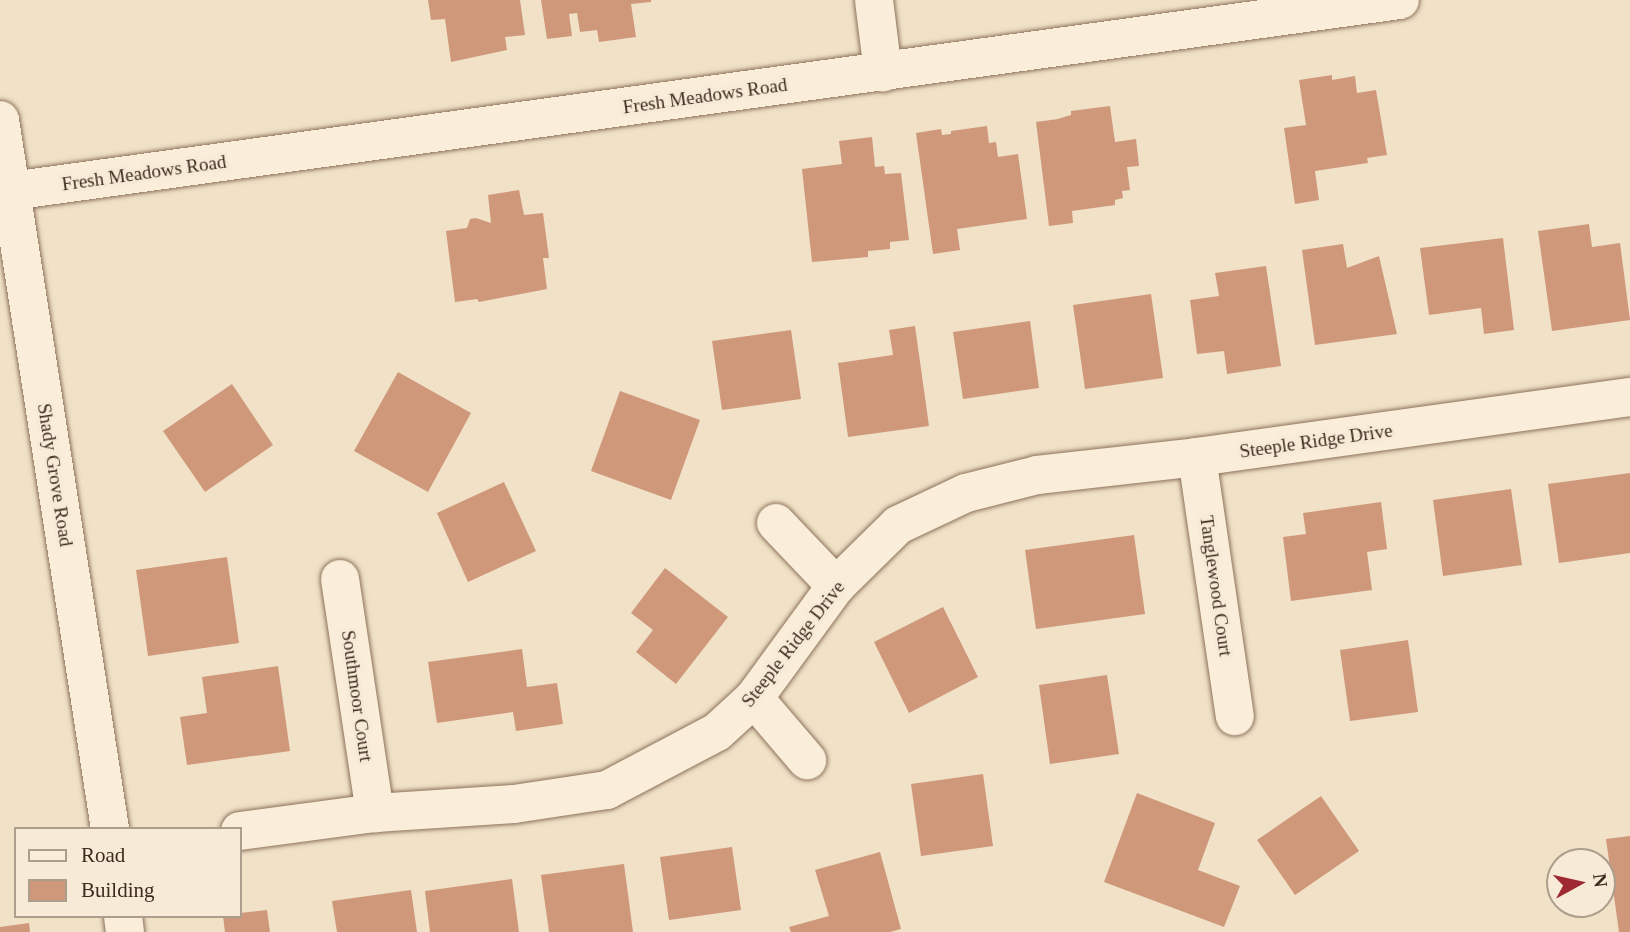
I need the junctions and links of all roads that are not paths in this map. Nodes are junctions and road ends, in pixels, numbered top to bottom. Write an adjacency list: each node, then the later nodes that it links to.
1 (874, 0): 4 (street)
2 (1400, 0): 3 (street, Fresh Meadows Road)
3 (1357, 3): 4 (street, Fresh Meadows Road)
4 (883, 72): 6 (street, Fresh Meadows Road)
5 (0, 120): 6 (street, Shady Grove Road)
6 (10, 191): 16 (street, Shady Grove Road)
7 (1630, 397): 8 (street, Steeple Ridge Drive)
8 (1197, 457): 11 (street, Steeple Ridge Drive); 13 (street, Tanglewood Court)
9 (776, 523): 11 (street)
10 (340, 579): 15 (street, Southmoor Court)
11 (836, 586): 12 (street, Steeple Ridge Drive)
12 (754, 698): 14 (street); 15 (street, Steeple Ridge Drive)
13 (1235, 716)
14 (807, 760)
15 (375, 813): 17 (street, Steeple Ridge Drive)
16 (110, 827)
17 (242, 831)

